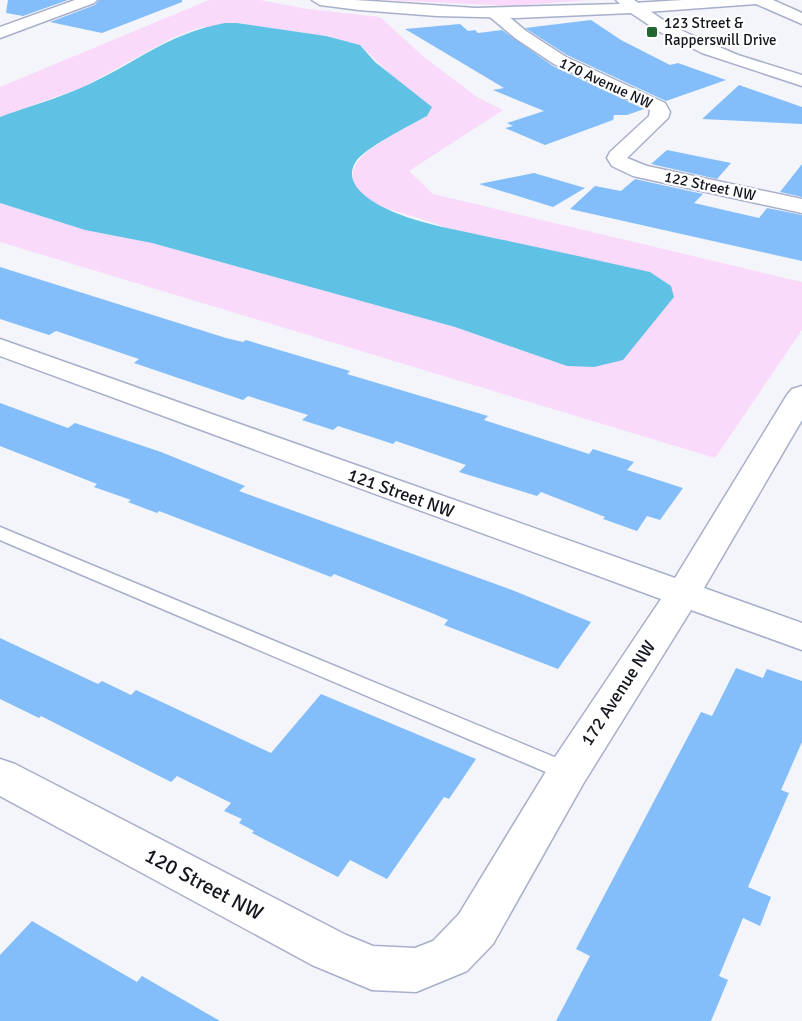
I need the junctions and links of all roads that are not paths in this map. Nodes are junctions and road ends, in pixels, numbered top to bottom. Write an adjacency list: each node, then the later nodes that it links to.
1 (89, 0): 8 (street)
2 (320, 0): 6 (street)
3 (753, 0): 5 (street)
4 (760, 0): 7 (street)
5 (629, 4): 6 (street); 9 (street)
6 (496, 14): 10 (street, 170 Avenue NW)
7 (802, 19)
8 (0, 33)
9 (802, 81)
10 (619, 162): 11 (street, 122 Street NW)
11 (802, 206)
12 (0, 347): 15 (street, 121 Street NW)
13 (802, 395): 15 (street, 172 Avenue NW)
14 (0, 533): 17 (lane)
15 (682, 595): 16 (street, 121 Street NW); 17 (street, 172 Avenue NW)
16 (802, 637)
17 (568, 772): 19 (street, 172 Avenue NW)
18 (0, 776): 19 (street, 120 Street NW)
19 (416, 970)

